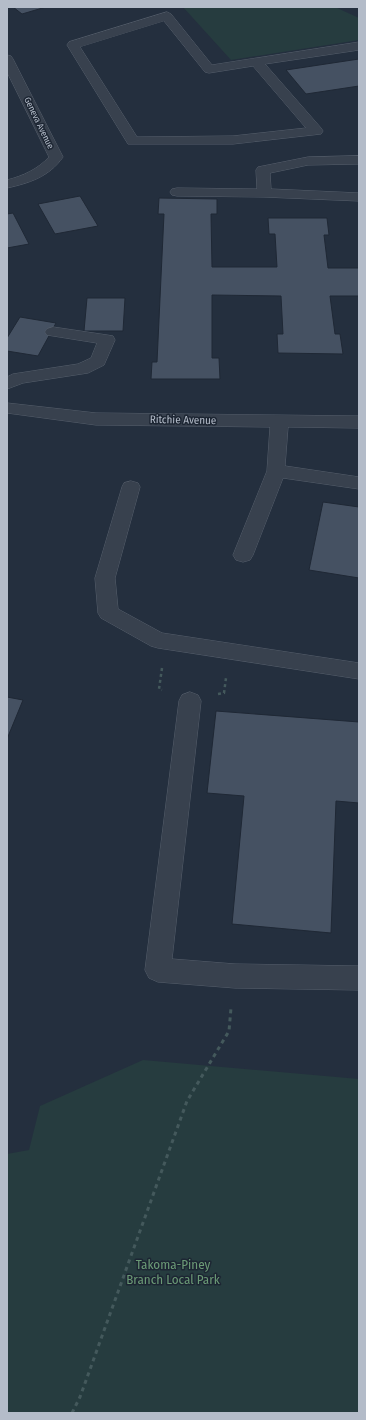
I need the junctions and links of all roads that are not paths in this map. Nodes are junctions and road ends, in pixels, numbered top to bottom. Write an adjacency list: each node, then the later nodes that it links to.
1 (359, 46): 3 (street)
2 (7, 59): 5 (street, Geneva Avenue)
3 (256, 62): 3 (street)
4 (359, 160): 7 (street)
5 (7, 184)
6 (177, 192): 7 (street)
7 (264, 193): 8 (street)
8 (359, 197)
9 (53, 332): 10 (street)
10 (7, 384)
11 (7, 408): 12 (street, Ritchie Avenue)
12 (278, 421): 13 (street, Ritchie Avenue); 14 (street)
13 (359, 422)
14 (276, 472): 15 (street); 17 (street)
15 (359, 483)
16 (132, 487): 18 (street)
17 (243, 555)
18 (359, 671)
19 (190, 701): 20 (street)
20 (359, 978)

